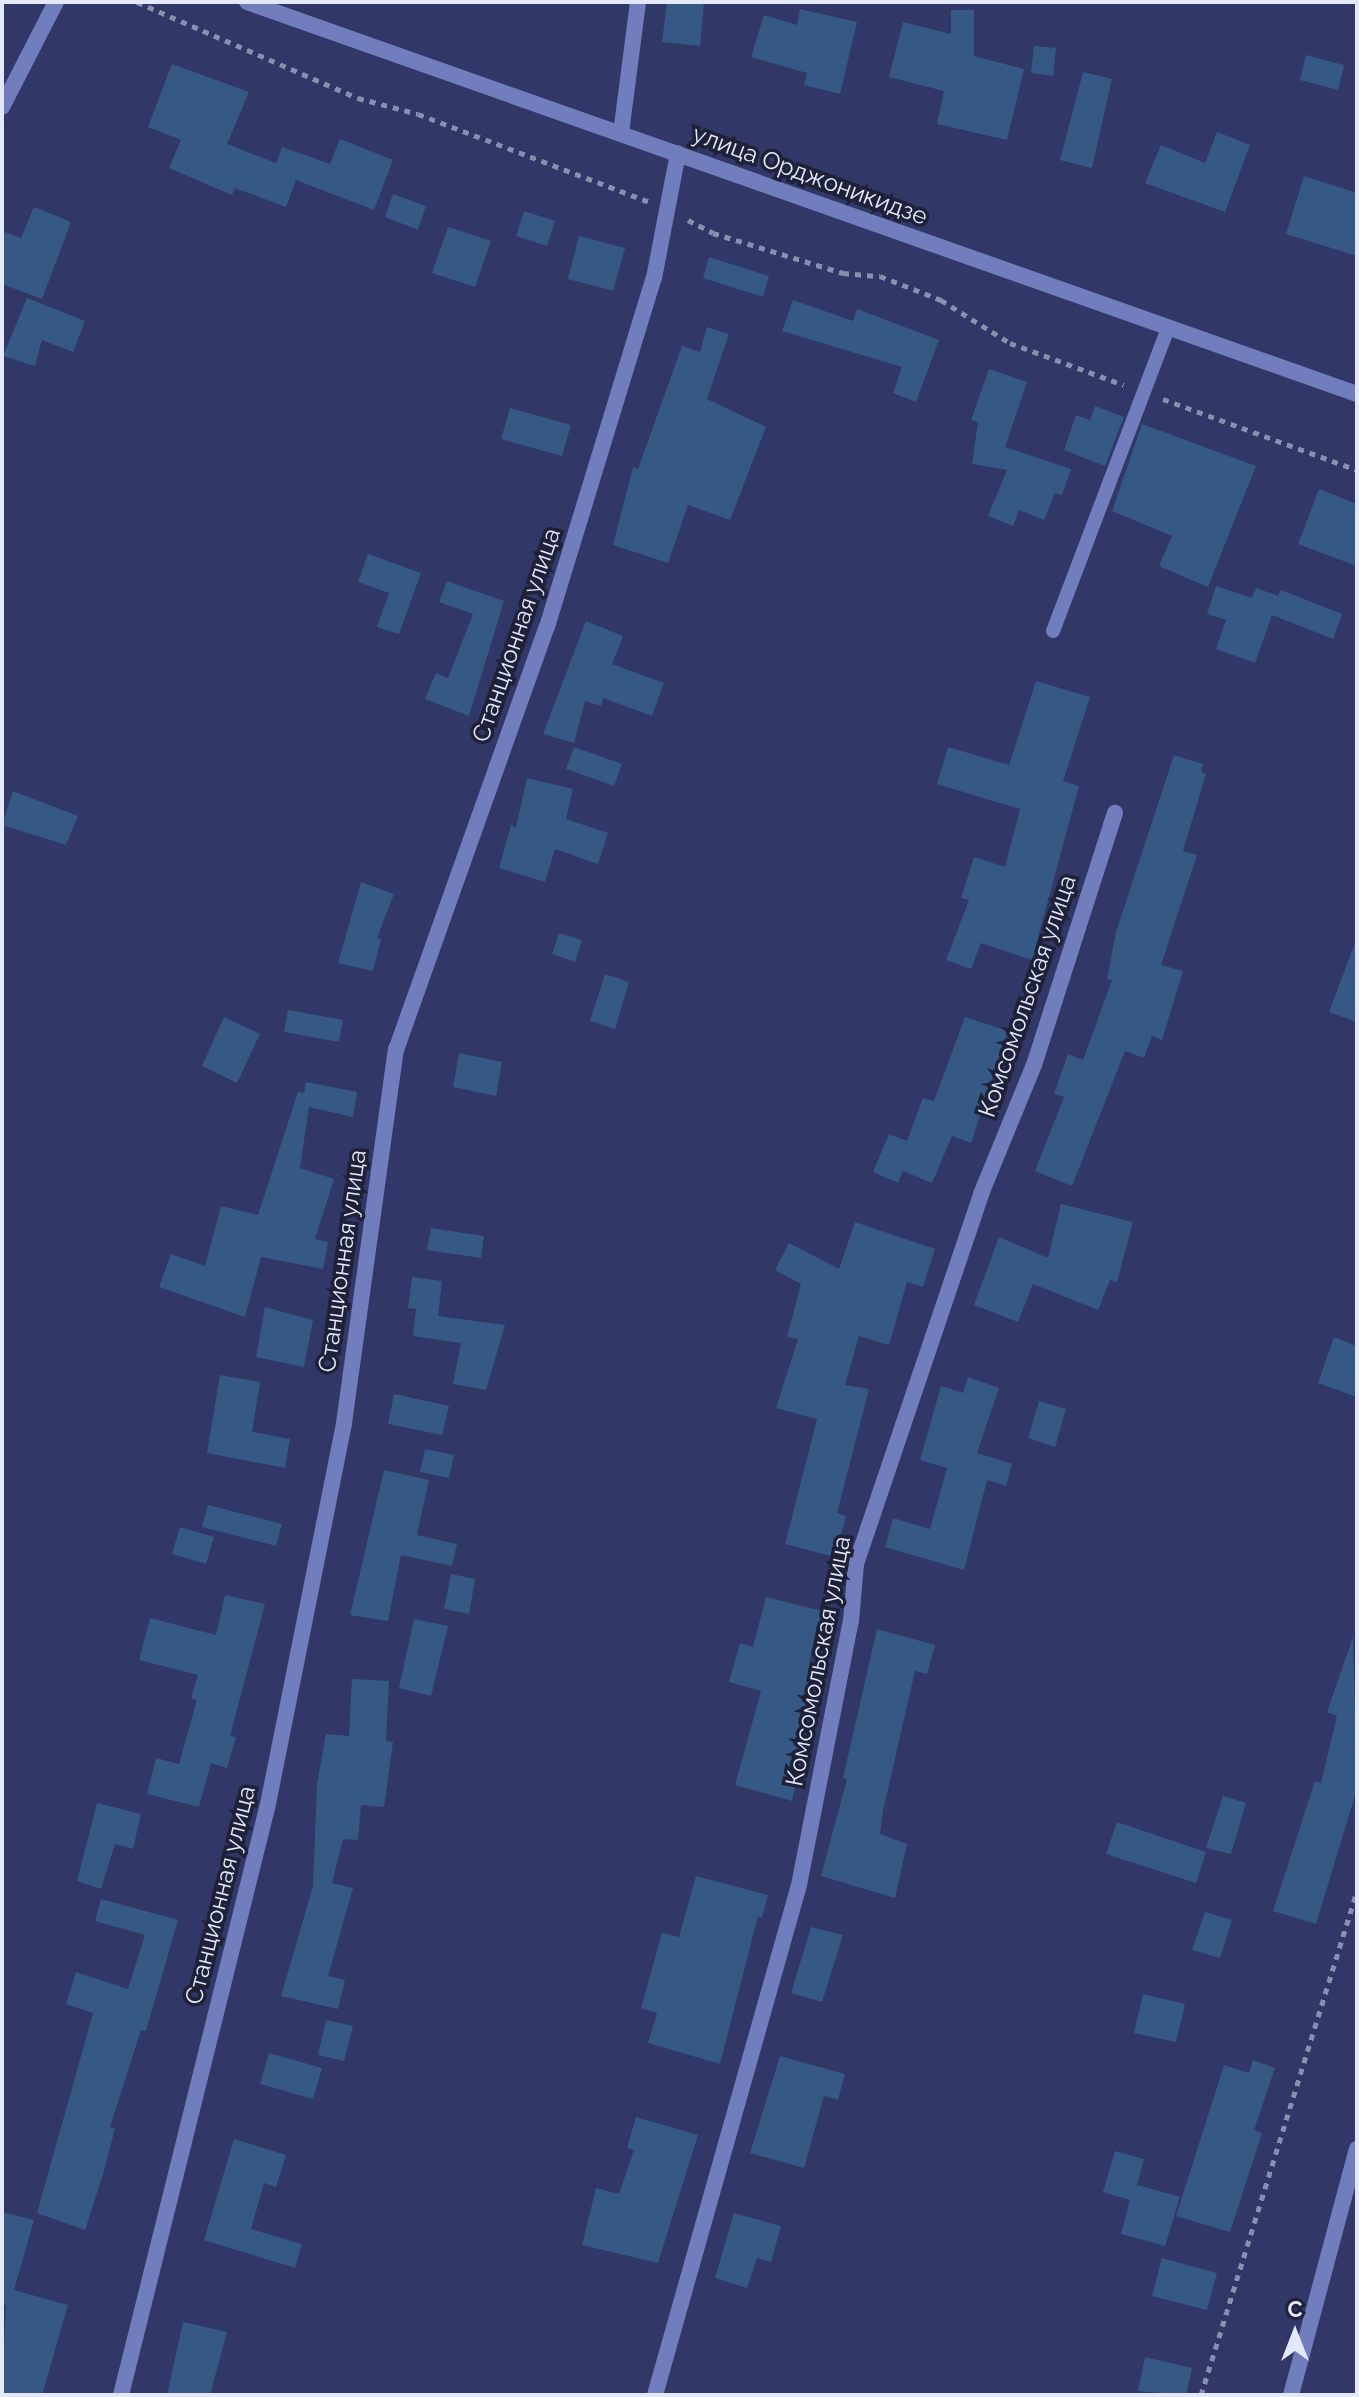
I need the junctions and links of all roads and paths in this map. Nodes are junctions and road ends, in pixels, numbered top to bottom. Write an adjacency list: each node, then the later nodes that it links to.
1 (56, 2): 5 (street)
2 (137, 2): 8 (path)
3 (247, 2): 6 (street, улица Орджоникидзе)
4 (638, 2): 6 (street)
5 (2, 107)
6 (621, 133): 7 (street, улица Орджоникидзе)
7 (678, 153): 8 (street, Станционная улица); 9 (street, улица Орджоникидзе)
8 (667, 209): 10 (path); 17 (street, Станционная улица)
9 (1168, 329): 10 (lane); 11 (street, улица Орджоникидзе)
10 (1144, 392): 12 (path); 13 (lane)
11 (1357, 394)
12 (1357, 470)
13 (1053, 631)
14 (1115, 813): 18 (street, Комсомольская улица)
15 (1357, 1891): 19 (path)
16 (1357, 2149): 20 (street)
17 (121, 2395)
18 (655, 2395)
19 (1201, 2395)
20 (1291, 2395)

